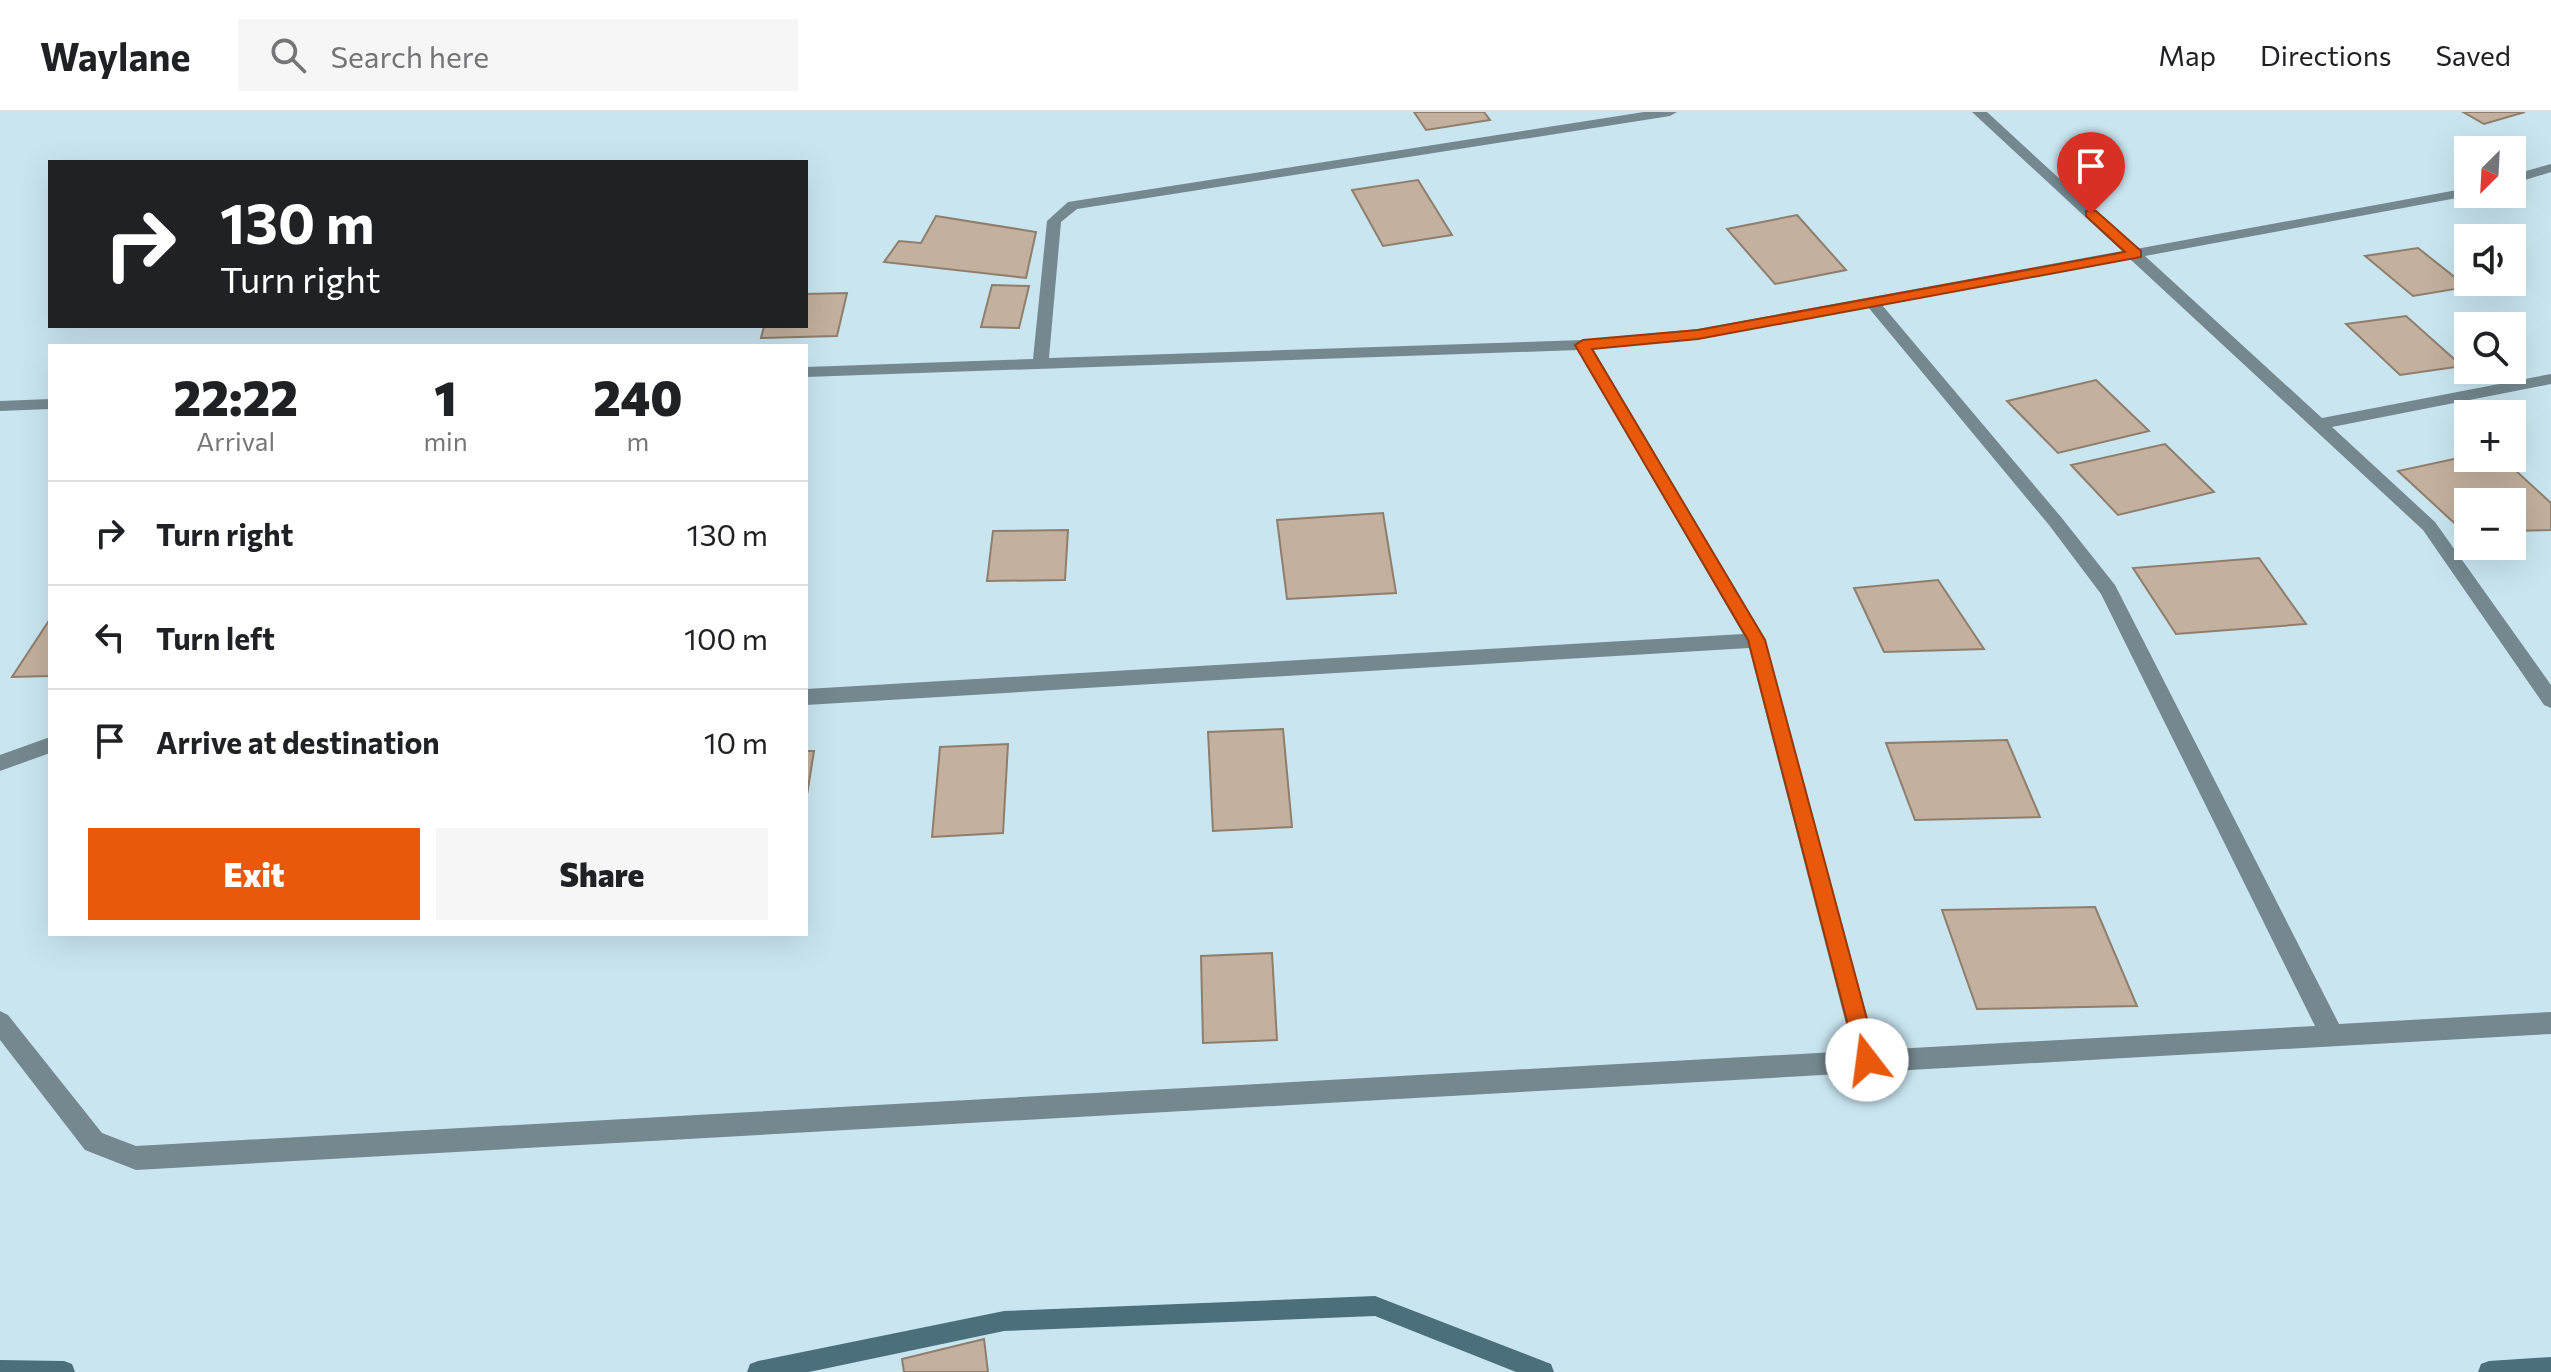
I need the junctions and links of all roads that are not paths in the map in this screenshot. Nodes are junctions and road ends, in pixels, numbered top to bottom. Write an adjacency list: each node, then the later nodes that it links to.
1 (1670, 112): 9 (street)
2 (1979, 112): 6 (street)
3 (2551, 168): 4 (street)
4 (2526, 176)
5 (2454, 195): 6 (street)
6 (2136, 254): 7 (street); 14 (street)
7 (1873, 304): 8 (street); 22 (street)
8 (1583, 345): 9 (street); 15 (street)
9 (1041, 362): 10 (street)
10 (808, 372)
11 (2551, 379): 14 (street)
12 (48, 404): 13 (street)
13 (0, 406)
14 (2321, 424): 17 (street)
15 (1756, 640): 16 (street); 23 (street)
16 (808, 697)
17 (2551, 700)
18 (48, 746): 19 (street)
19 (0, 763)
20 (0, 1022): 23 (street)
21 (2551, 1023): 22 (street)
22 (2332, 1035): 23 (street)
23 (1867, 1060)

